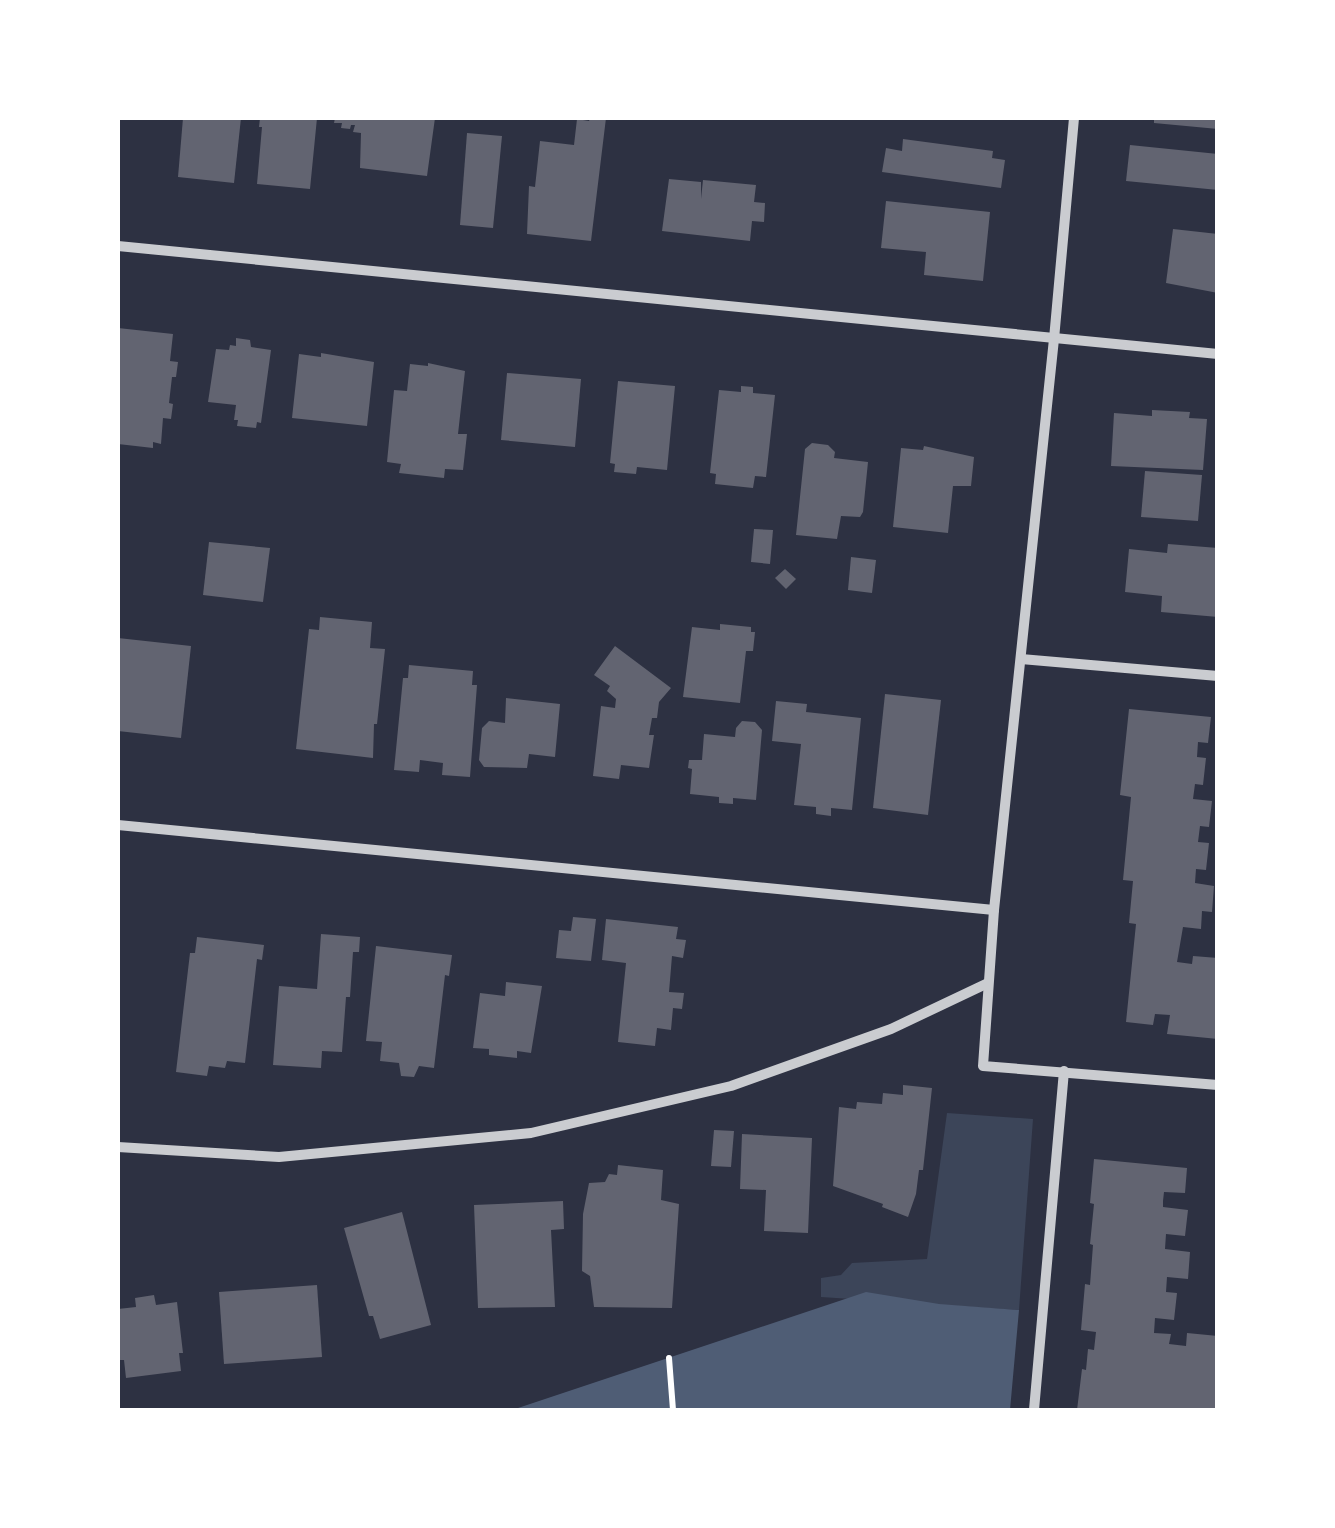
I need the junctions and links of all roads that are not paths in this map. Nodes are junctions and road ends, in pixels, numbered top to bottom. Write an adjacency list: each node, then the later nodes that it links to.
1 (1074, 118): 3 (street)
2 (118, 246): 3 (street)
3 (1054, 339): 4 (street); 5 (street)
4 (1218, 354)
5 (1021, 659): 6 (street); 8 (street)
6 (1218, 676)
7 (118, 826): 8 (street)
8 (994, 910): 9 (street)
9 (988, 983): 10 (street); 12 (street)
10 (1064, 1072): 11 (street); 13 (street)
11 (1218, 1085)
12 (118, 1146)
13 (1034, 1410)

